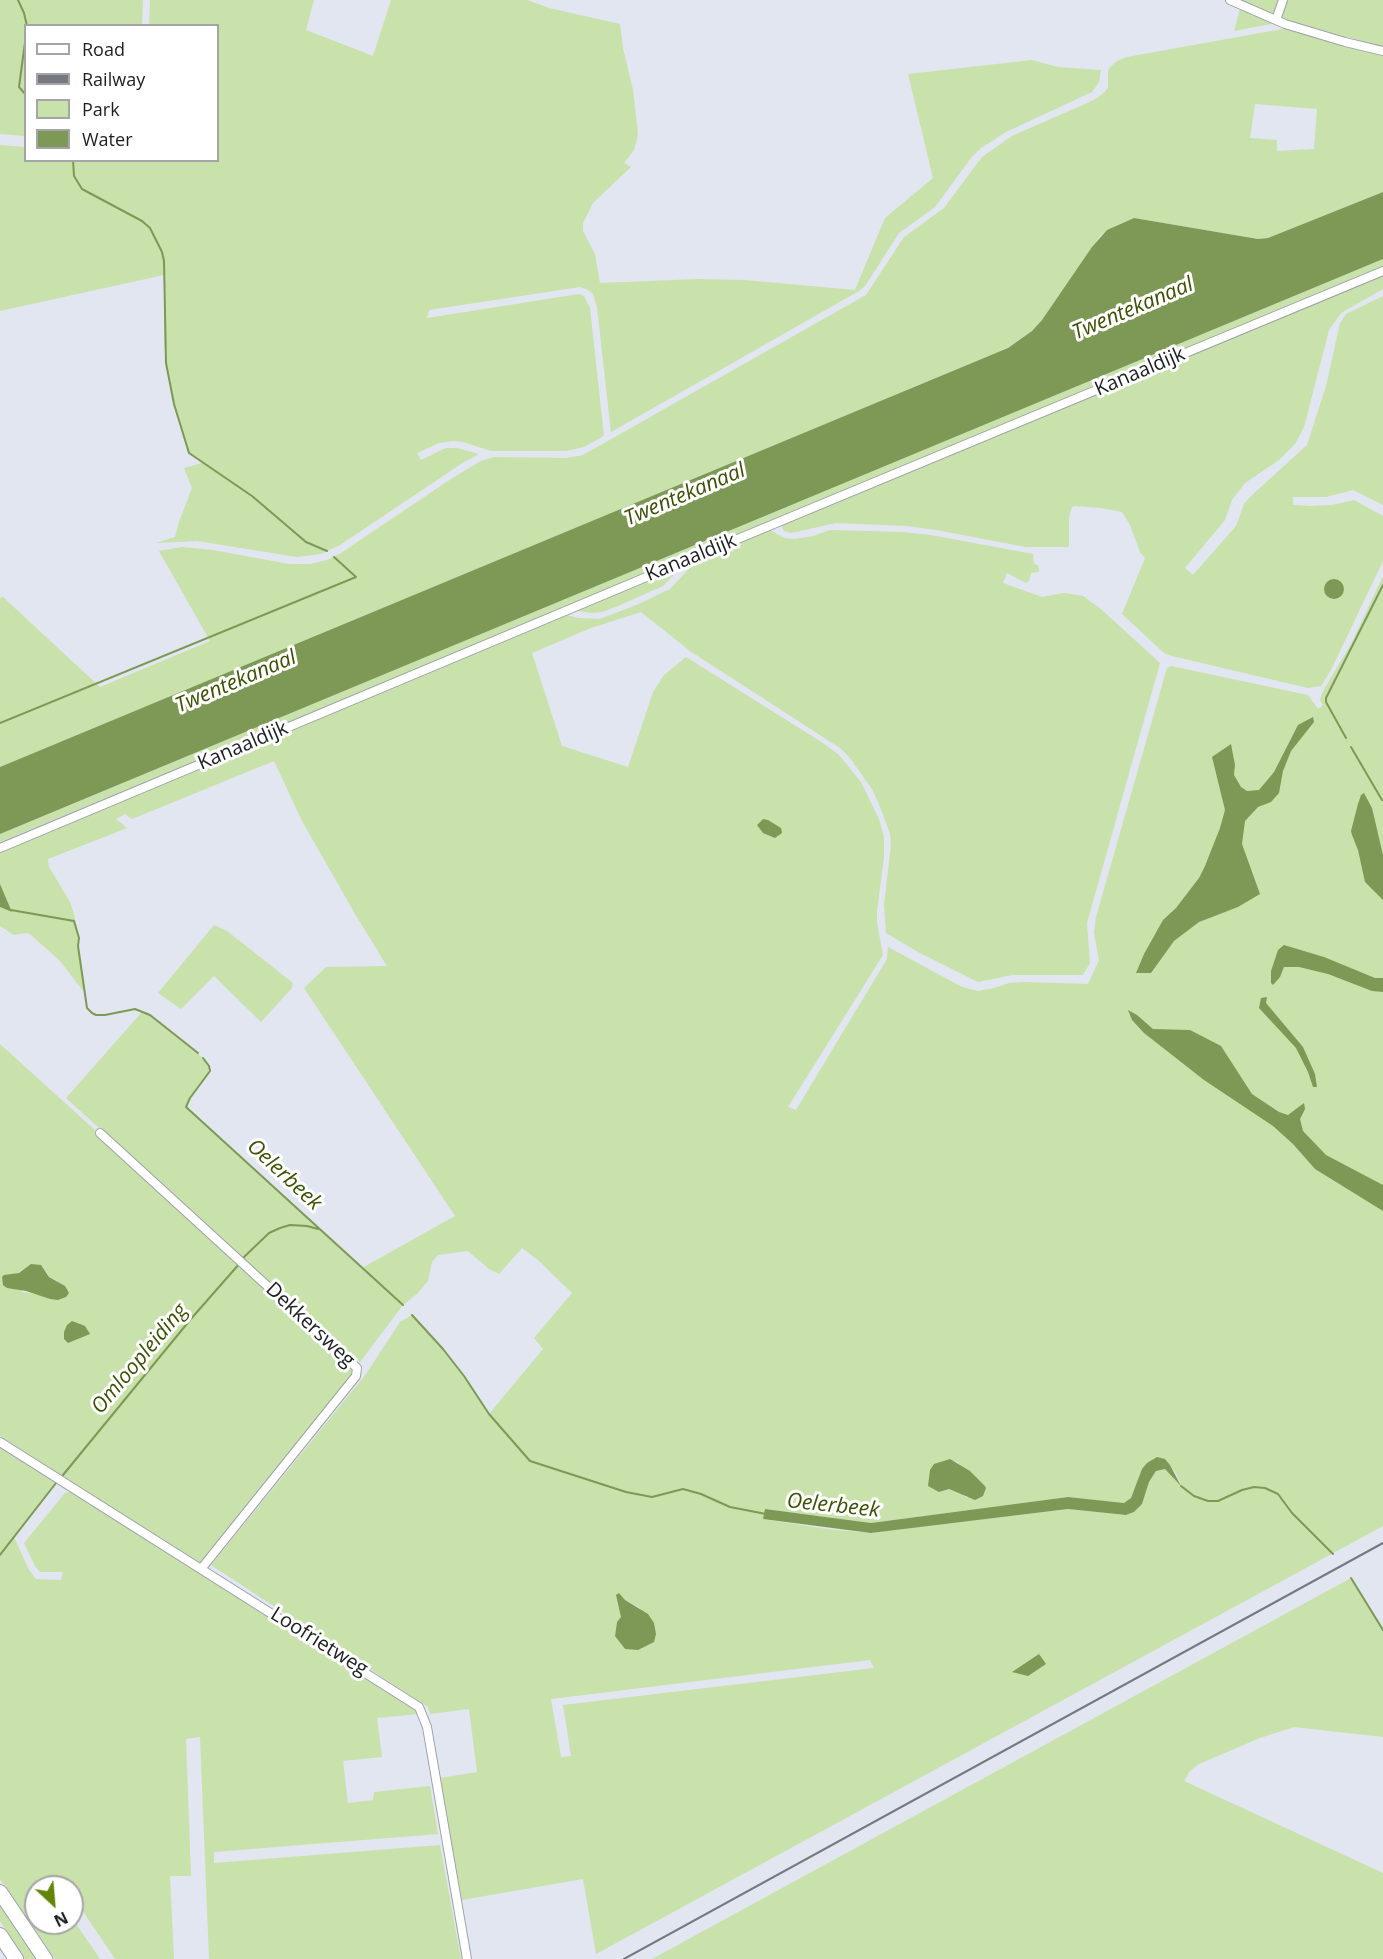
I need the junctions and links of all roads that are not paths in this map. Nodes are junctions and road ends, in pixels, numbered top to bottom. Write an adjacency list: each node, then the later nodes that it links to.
1 (1230, 0): 3 (street)
2 (1283, 0): 3 (street)
3 (1276, 20): 4 (street)
4 (1383, 51)
5 (1383, 272): 6 (street, Kanaaldijk)
6 (0, 848)
7 (100, 1132): 9 (street, Dekkersweg)
8 (0, 1442): 9 (street, Loofrietweg)
9 (201, 1569): 14 (street, Loofrietweg)
10 (0, 1892): 13 (highway)
11 (0, 1935): 12 (highway)
12 (16, 1959)
13 (45, 1959)
14 (467, 1959)

